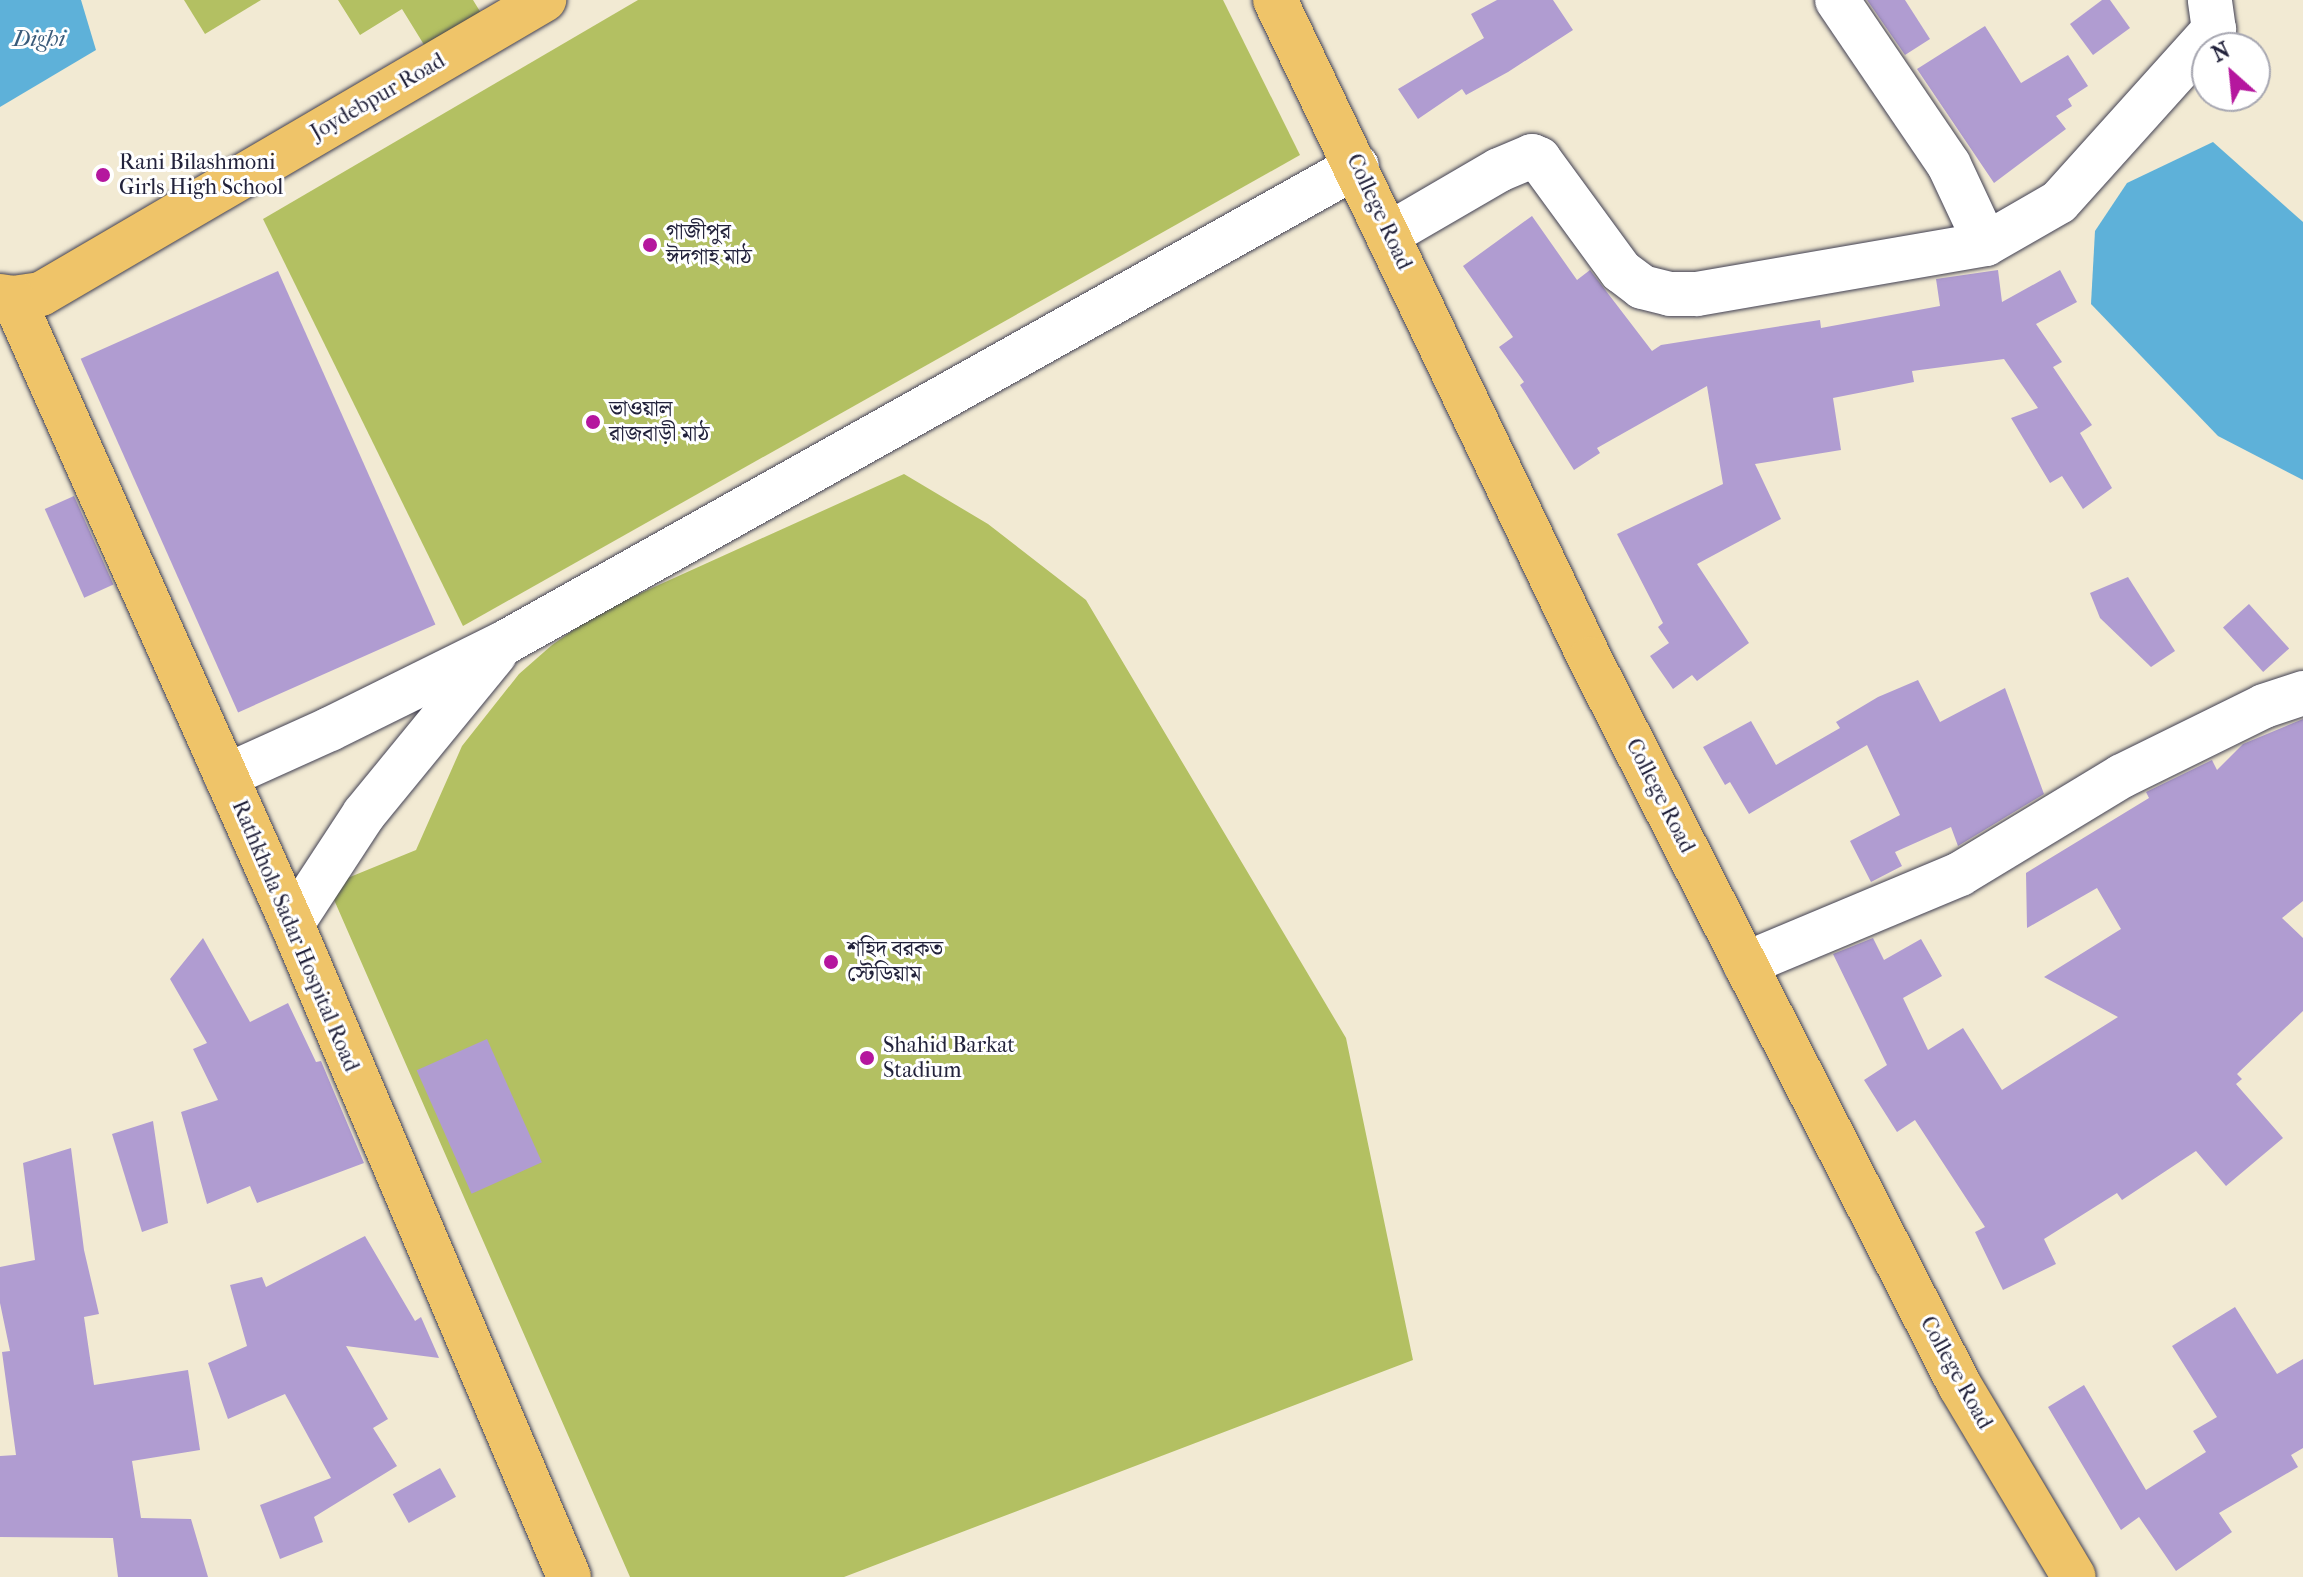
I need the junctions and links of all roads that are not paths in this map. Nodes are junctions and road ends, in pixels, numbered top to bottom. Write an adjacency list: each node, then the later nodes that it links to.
1 (544, 0): 8 (main road, Joydebpur Road)
2 (1275, 0): 5 (main road, College Road)
3 (1837, 0): 7 (street)
4 (2210, 0): 7 (street)
5 (1357, 166): 6 (main road, College Road); 9 (street)
6 (1389, 234): 7 (street); 13 (main road, College Road)
7 (1986, 244)
8 (6, 297): 11 (main road, Rathkhola Sadar Hospital Road)
9 (504, 643): 11 (street); 12 (street)
10 (2303, 693): 13 (street)
11 (226, 776): 12 (main road, Rathkhola Sadar Hospital Road)
12 (292, 924): 14 (main road, Rathkhola Sadar Hospital Road)
13 (1745, 964): 15 (main road, College Road)
14 (569, 1577)
15 (2074, 1577)

